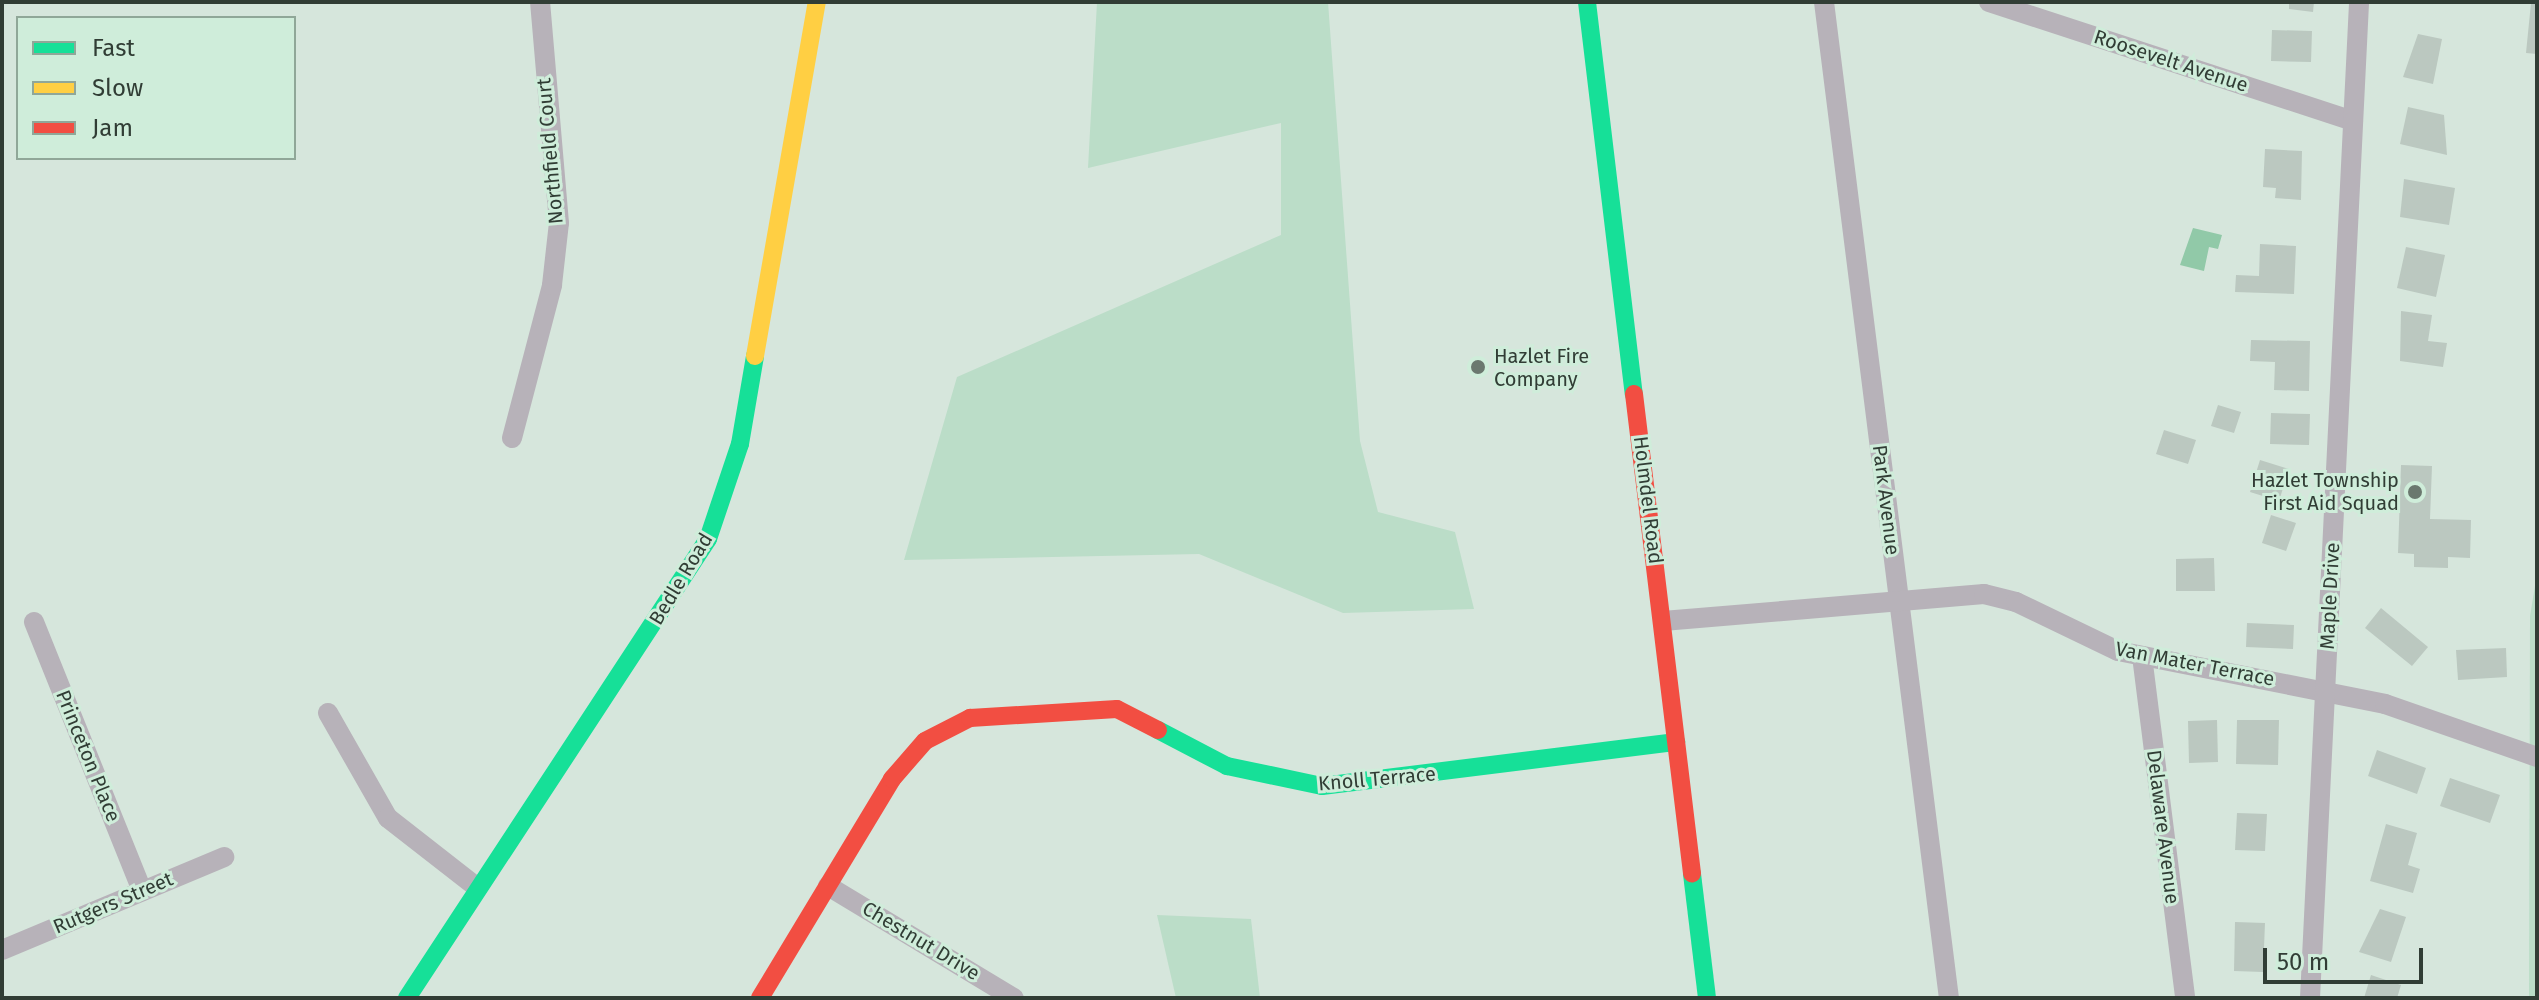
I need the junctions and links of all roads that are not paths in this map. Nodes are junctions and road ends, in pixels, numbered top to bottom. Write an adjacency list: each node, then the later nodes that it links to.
1 (540, 2): 8 (street, Northfield Court)
2 (817, 2): 18 (street, Bedle Road)
3 (1587, 2): 10 (street, Holmdel Road)
4 (1824, 2): 9 (street, Park Avenue)
5 (1989, 2): 7 (street, Roosevelt Avenue)
6 (2359, 2): 7 (street, Maple Drive)
7 (2353, 121): 13 (street, Maple Drive)
8 (512, 438)
9 (1898, 599): 10 (street, Van Mater Terrace); 12 (street, Van Mater Terrace); 26 (street, Park Avenue)
10 (1663, 621): 15 (street, Holmdel Road)
11 (34, 622): 20 (street, Princeton Place)
12 (2142, 656): 13 (street, Van Mater Terrace); 27 (street, Delaware Avenue)
13 (2327, 692): 16 (street, Van Mater Terrace); 28 (street, Maple Drive)
14 (328, 713): 18 (street)
15 (1676, 742): 19 (street, Knoll Terrace); 25 (street, Holmdel Road)
16 (2537, 757)
17 (224, 857): 20 (street, Rutgers Street)
18 (475, 886): 22 (street, Bedle Road)
19 (828, 886): 23 (street, Knoll Terrace); 24 (street, Chestnut Drive)
20 (142, 891): 21 (street, Rutgers Street)
21 (2, 950)
22 (407, 998)
23 (760, 998)
24 (1014, 998)
25 (1707, 998)
26 (1949, 998)
27 (2185, 998)
28 (2310, 998)

